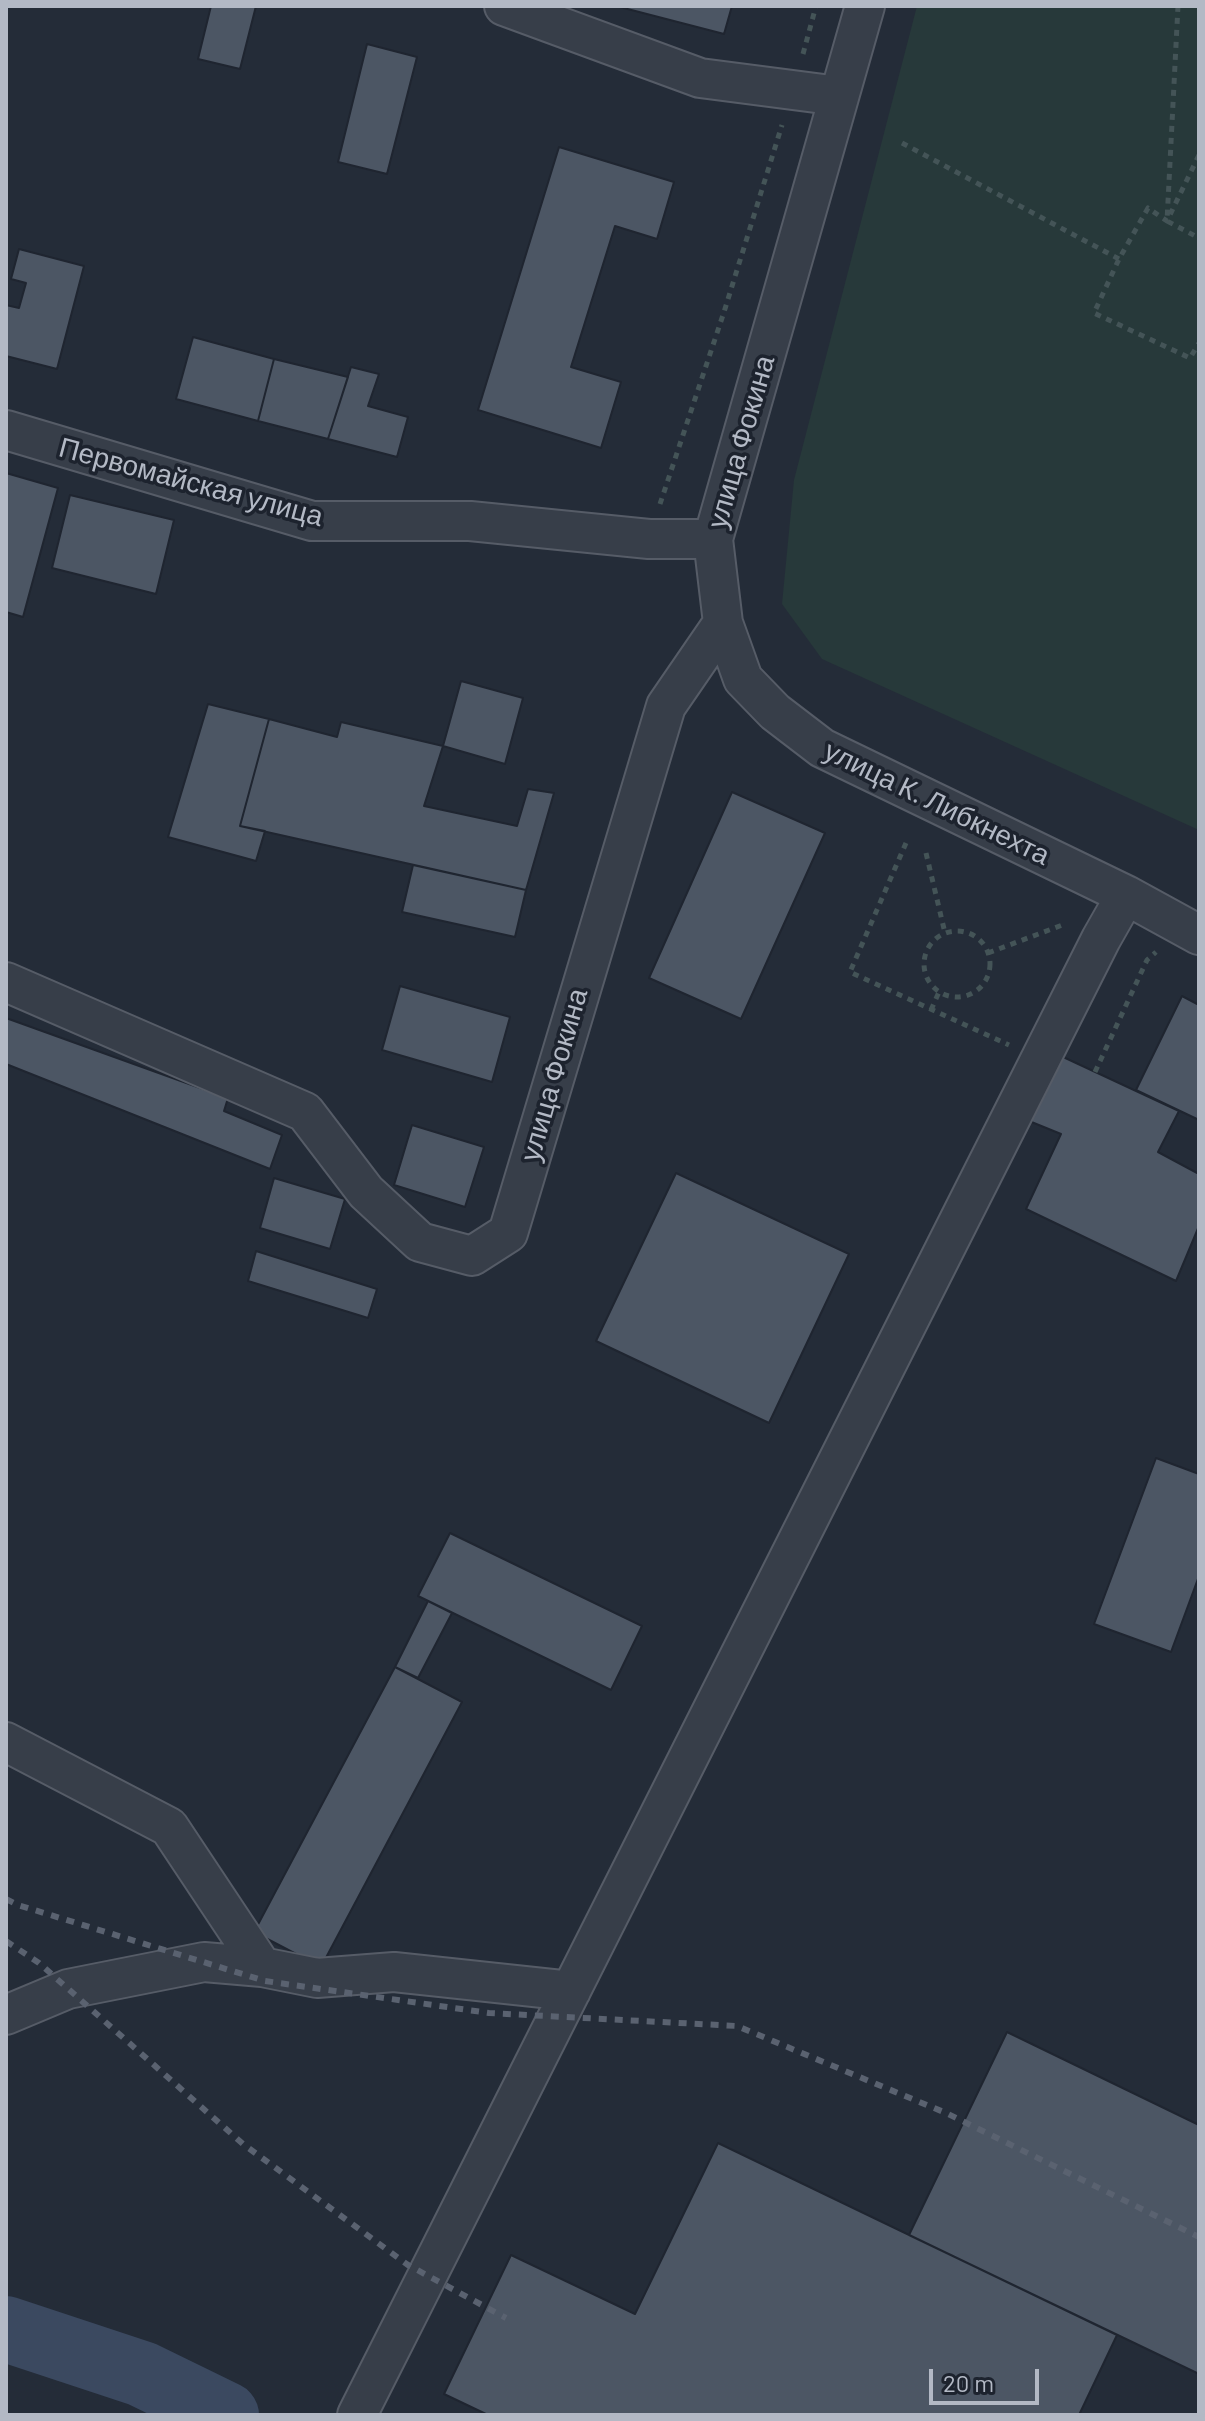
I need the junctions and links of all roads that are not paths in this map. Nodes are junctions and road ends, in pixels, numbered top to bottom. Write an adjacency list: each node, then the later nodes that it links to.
1 (504, 6): 3 (street)
2 (865, 6): 3 (street, улица Фокина)
3 (839, 96): 5 (street, улица Фокина)
4 (6, 430): 5 (street, Первомайская улица)
5 (713, 539): 6 (street, улица Фокина)
6 (723, 623): 7 (street, улица К. Либкнехта); 9 (street, улица Фокина)
7 (1126, 895): 8 (street, улица К. Либкнехта); 12 (street)
8 (1192, 932)
9 (6, 982)
10 (6, 1742): 11 (street)
11 (262, 1967): 12 (street); 13 (street)
12 (571, 1991): 14 (street)
13 (6, 2015)
14 (357, 2415)

